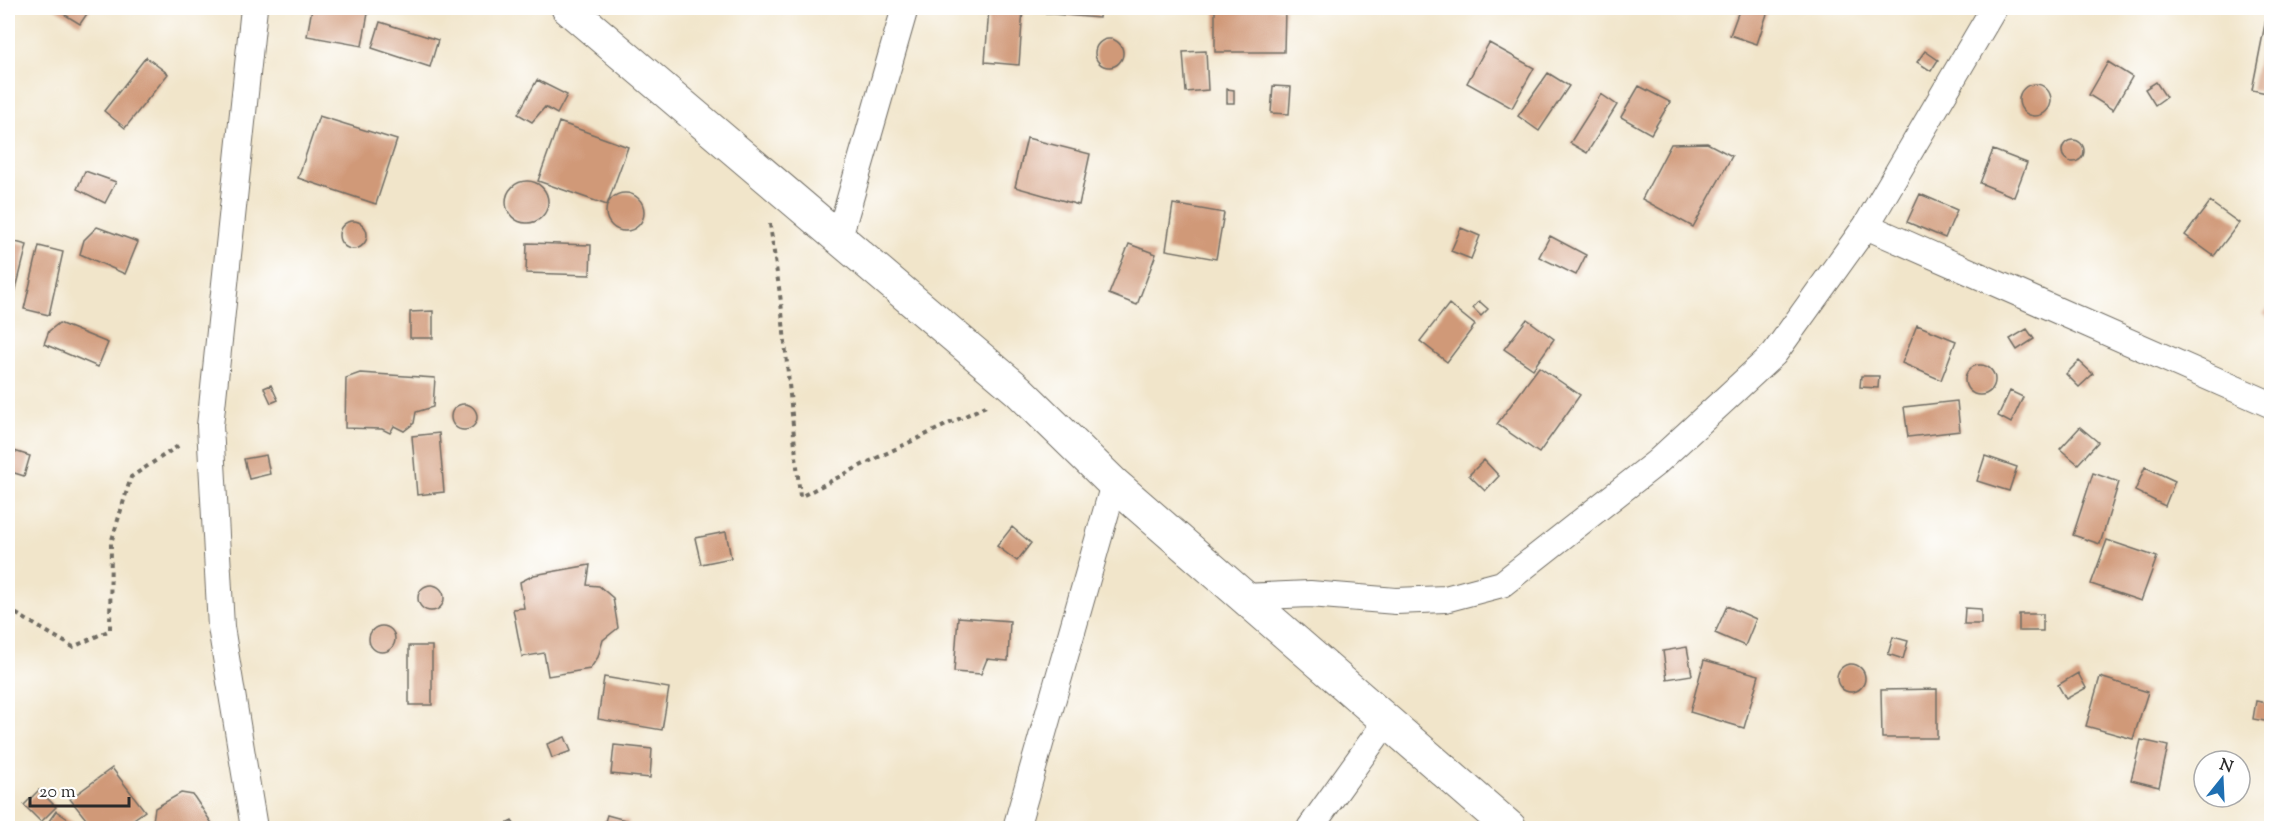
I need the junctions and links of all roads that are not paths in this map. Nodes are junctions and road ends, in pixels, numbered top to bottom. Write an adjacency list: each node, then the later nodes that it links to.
1 (254, 8): 11 (street)
2 (568, 8): 6 (street)
3 (905, 8): 6 (street)
4 (1994, 8): 5 (street)
5 (1866, 226): 7 (street); 9 (street)
6 (839, 237): 8 (street)
7 (2271, 405)
8 (1114, 484): 9 (street); 12 (street)
9 (1243, 597): 10 (street)
10 (1386, 722): 13 (street); 14 (street)
11 (254, 828)
12 (1016, 828)
13 (1310, 828)
14 (1510, 828)

